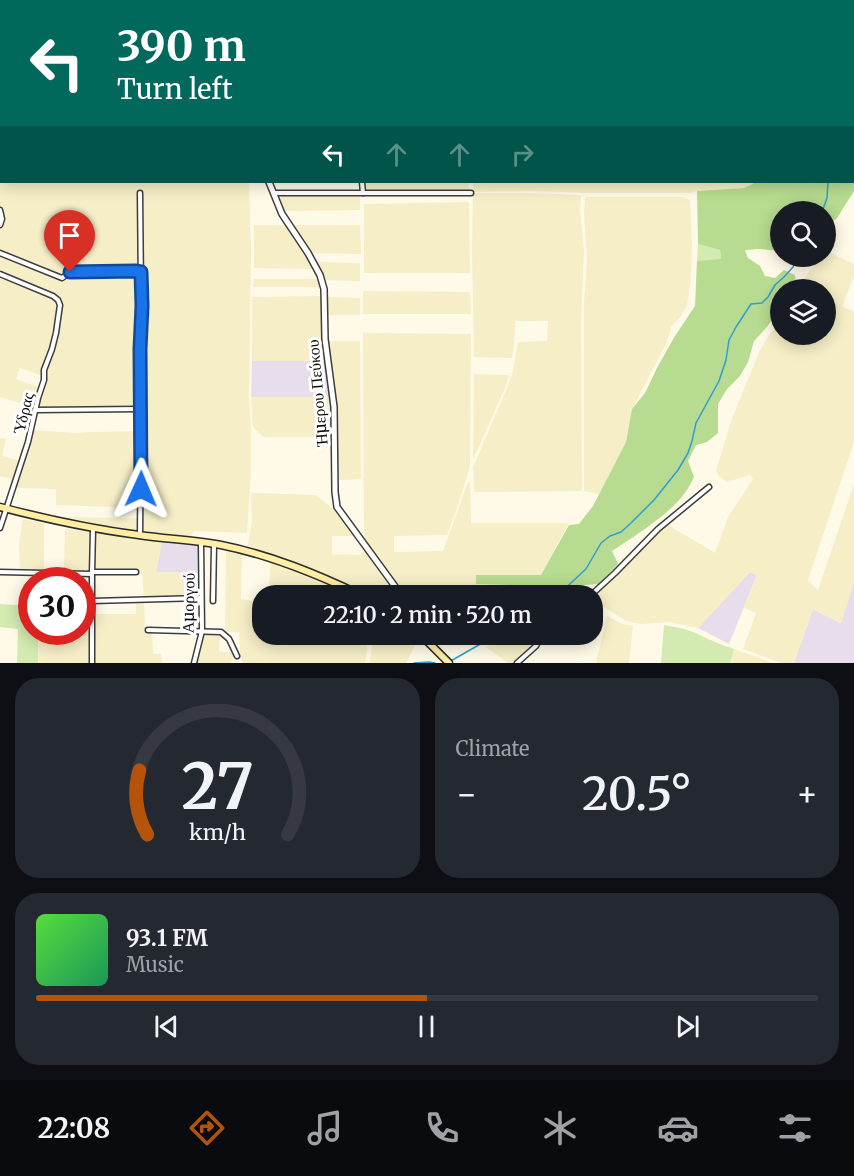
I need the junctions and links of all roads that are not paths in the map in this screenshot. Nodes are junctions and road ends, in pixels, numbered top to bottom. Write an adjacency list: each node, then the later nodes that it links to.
1 (270, 183): 4 (street, Ήμερου Πεύκου)
2 (362, 183): 5 (street)
3 (140, 193): 10 (street)
4 (275, 193): 5 (street); 27 (street, Ήμερου Πεύκου)
5 (363, 193): 6 (street)
6 (471, 193)
7 (0, 210): 8 (street)
8 (0, 225)
9 (0, 253): 10 (street)
10 (141, 272): 12 (street)
11 (0, 274): 13 (street, Ύδρας)
12 (141, 409): 13 (street); 18 (street)
13 (35, 410): 15 (street, Ύδρας)
14 (709, 487): 28 (street)
15 (3, 508): 16 (street, Ύδρας); 17 (main road)
16 (0, 528)
17 (93, 529): 18 (main road); 21 (street)
18 (140, 536): 19 (main road)
19 (201, 542): 20 (main road); 29 (street, Αμοργού)
20 (214, 544): 26 (main road); 31 (street)
21 (92, 567)
22 (0, 572): 23 (street)
23 (18, 572)
24 (136, 572): 25 (street)
25 (96, 573)
26 (340, 585)
27 (394, 585)
28 (602, 585)
29 (201, 598): 30 (street); 33 (street, Αμοργού)
30 (96, 601)
31 (213, 601)
32 (148, 630): 33 (street)
33 (202, 631): 37 (street); 39 (street, Αμοργού)
34 (92, 645): 38 (street)
35 (431, 645): 40 (main road)
36 (536, 645): 41 (street)
37 (237, 656)
38 (92, 663)
39 (194, 663)
40 (449, 663)
41 (517, 663)

